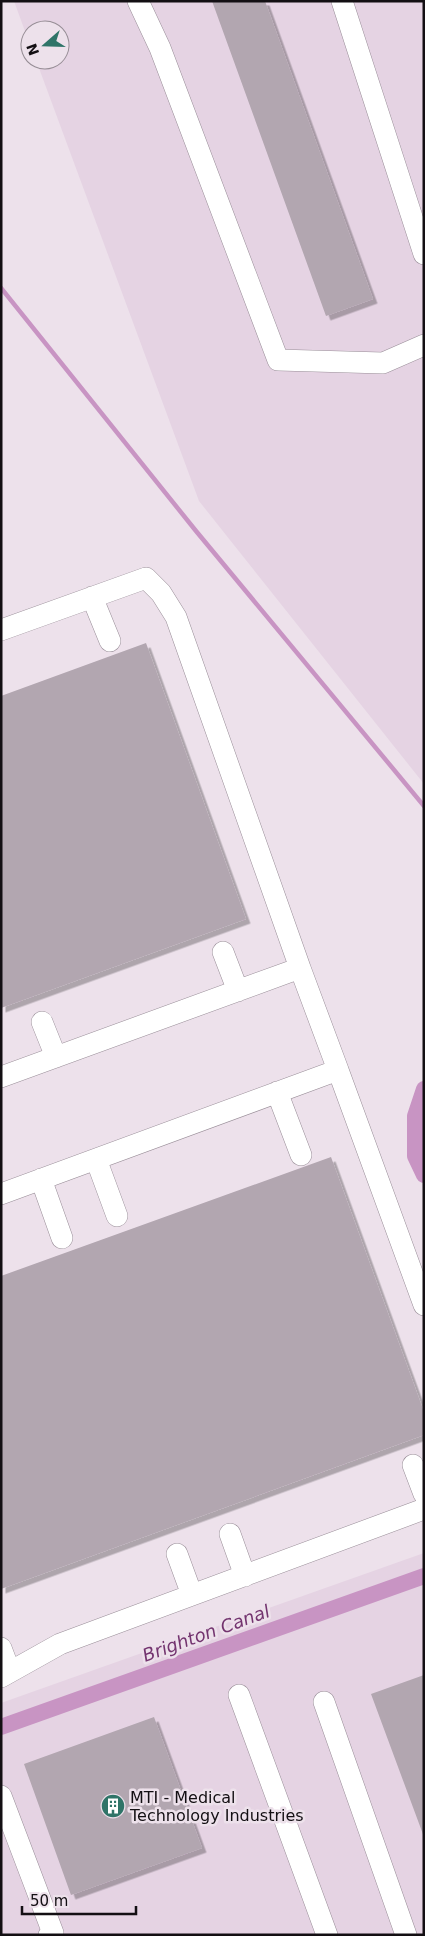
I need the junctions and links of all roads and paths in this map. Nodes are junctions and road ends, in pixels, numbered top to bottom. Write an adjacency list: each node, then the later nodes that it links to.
1 (138, 1): 4 (lane)
2 (342, 1): 3 (lane)
3 (424, 254)
4 (424, 345)
5 (92, 597): 6 (lane); 7 (lane); 9 (lane)
6 (1, 630)
7 (110, 641)
8 (223, 952): 10 (lane)
9 (300, 968): 10 (lane); 13 (lane)
10 (238, 991): 12 (lane)
11 (42, 1022): 12 (lane)
12 (56, 1057): 14 (lane)
13 (338, 1070): 15 (lane); 22 (lane)
14 (1, 1077)
15 (277, 1092): 16 (lane); 17 (lane)
16 (301, 1154)
17 (96, 1159): 18 (lane); 20 (lane)
18 (41, 1179): 19 (lane); 21 (lane)
19 (1, 1194)
20 (117, 1216)
21 (62, 1238)
22 (424, 1305)
23 (414, 1465): 24 (lane)
24 (424, 1494)
25 (424, 1509): 28 (lane)
26 (230, 1534): 28 (lane)
27 (178, 1554): 29 (lane)
28 (245, 1576): 29 (lane)
29 (192, 1595): 31 (lane)
30 (1, 1648): 31 (lane)
31 (6, 1674)
32 (238, 1695): 36 (lane)
33 (324, 1702): 37 (lane)
34 (1, 1796): 35 (lane)
35 (49, 1935)
36 (327, 1935)
37 (406, 1935)

